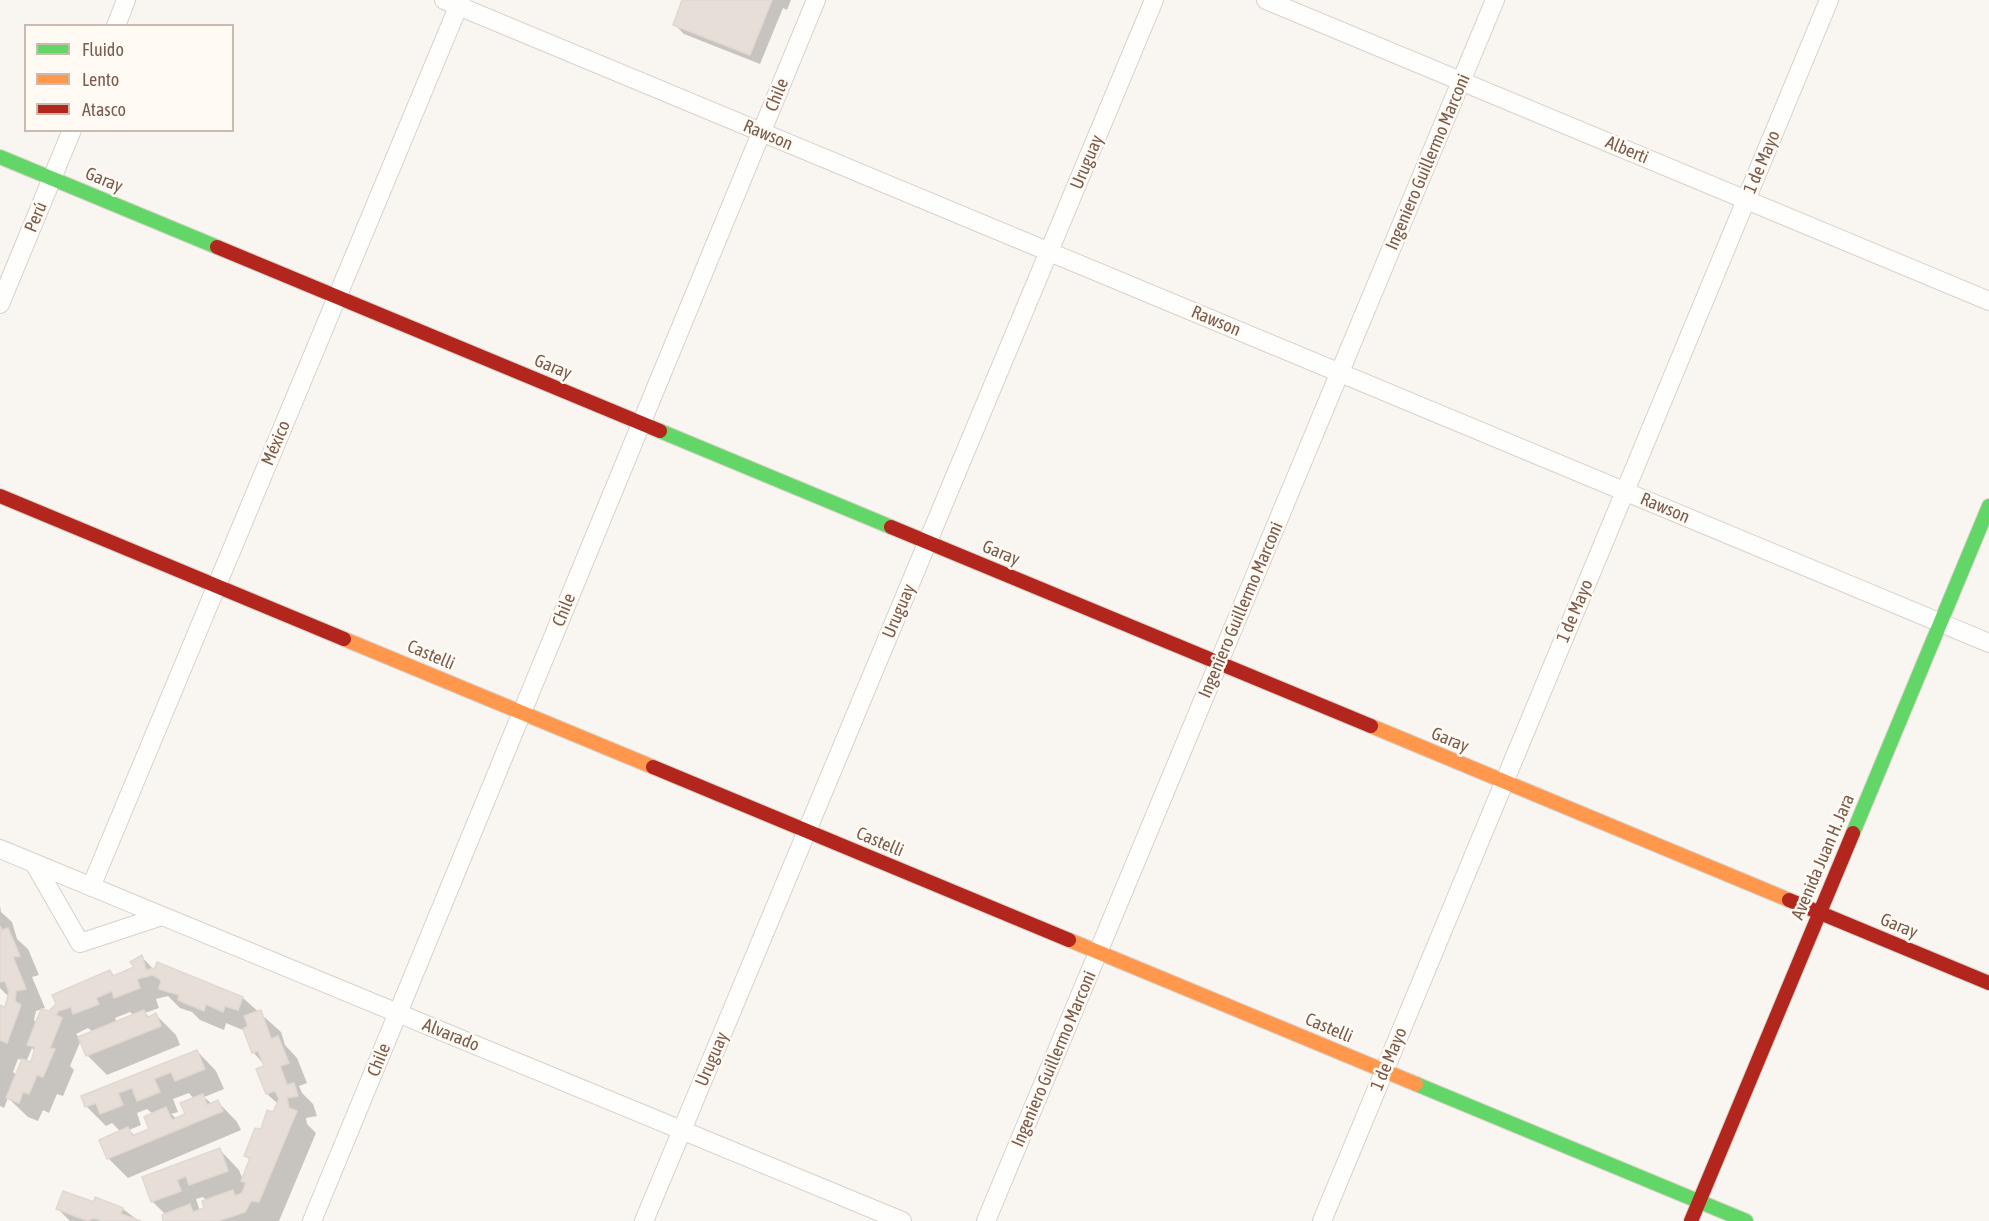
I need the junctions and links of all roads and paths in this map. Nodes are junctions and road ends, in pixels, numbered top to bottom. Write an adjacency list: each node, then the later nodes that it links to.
1 (126, 0): 8 (street)
2 (816, 0): 11 (street, Chile)
3 (1154, 0): 15 (street, Uruguay)
4 (1266, 0): 9 (street, Alberti)
5 (1495, 0): 9 (street, Ingeniero Guillermo Marconi)
6 (1829, 0): 14 (street, 1 de Mayo)
7 (454, 2): 11 (street, Rawson); 16 (street, México)
8 (117, 24)
9 (1461, 81): 14 (street, Alberti); 19 (street, Ingeniero Guillermo Marconi)
10 (71, 132): 13 (street, Perú)
11 (762, 132): 15 (street, Rawson); 20 (street, Chile)
12 (0, 157): 13 (street, Garay)
13 (52, 178): 16 (street, Garay); 18 (street, Perú)
14 (1746, 200): 17 (street, Alberti); 21 (street, 1 de Mayo)
15 (1049, 252): 19 (street, Rawson); 24 (street, Uruguay)
16 (337, 297): 20 (street, Garay); 25 (street, México)
17 (1989, 301)
18 (0, 304)
19 (1340, 373): 21 (street, Rawson); 28 (street, Ingeniero Guillermo Marconi)
20 (641, 423): 24 (street, Garay); 29 (street, Chile)
21 (1625, 491): 26 (street, Rawson); 30 (street, 1 de Mayo)
22 (0, 496): 25 (street, Castelli)
23 (1989, 506): 26 (street, Avenida Juan H. Jara)
24 (928, 542): 28 (street, Garay); 31 (street, Uruguay)
25 (216, 586): 29 (street, Castelli); 34 (street, México)
26 (1941, 622): 27 (street, Rawson); 35 (street, Avenida Juan H. Jara)
27 (1989, 643)
28 (1219, 663): 30 (street, Garay); 37 (street, Ingeniero Guillermo Marconi)
29 (522, 712): 31 (street, Castelli); 39 (street, Chile)
30 (1504, 782): 35 (street, Garay); 40 (street, 1 de Mayo)
31 (807, 831): 37 (street, Castelli); 41 (street, Uruguay)
32 (0, 849): 33 (street, Alvarado)
33 (34, 863): 34 (street, Alvarado); 36 (street)
34 (90, 887): 36 (street, Alvarado)
35 (1819, 913): 38 (street, Garay); 42 (street, Avenida Juan H. Jara)
36 (162, 916): 39 (street, Alvarado)
37 (1098, 952): 40 (street, Castelli); 46 (street, Ingeniero Guillermo Marconi)
38 (1989, 983)
39 (398, 1013): 41 (street, Alvarado); 43 (street, Chile)
40 (1384, 1071): 42 (street, Castelli); 47 (street, 1 de Mayo)
41 (682, 1130): 44 (street, Uruguay); 45 (street, Alvarado)
42 (1699, 1202): 48 (street, Avenida Juan H. Jara); 49 (street, Castelli)
43 (312, 1221)
44 (644, 1221)
45 (902, 1221)
46 (986, 1221)
47 (1322, 1221)
48 (1691, 1221)
49 (1746, 1221)

